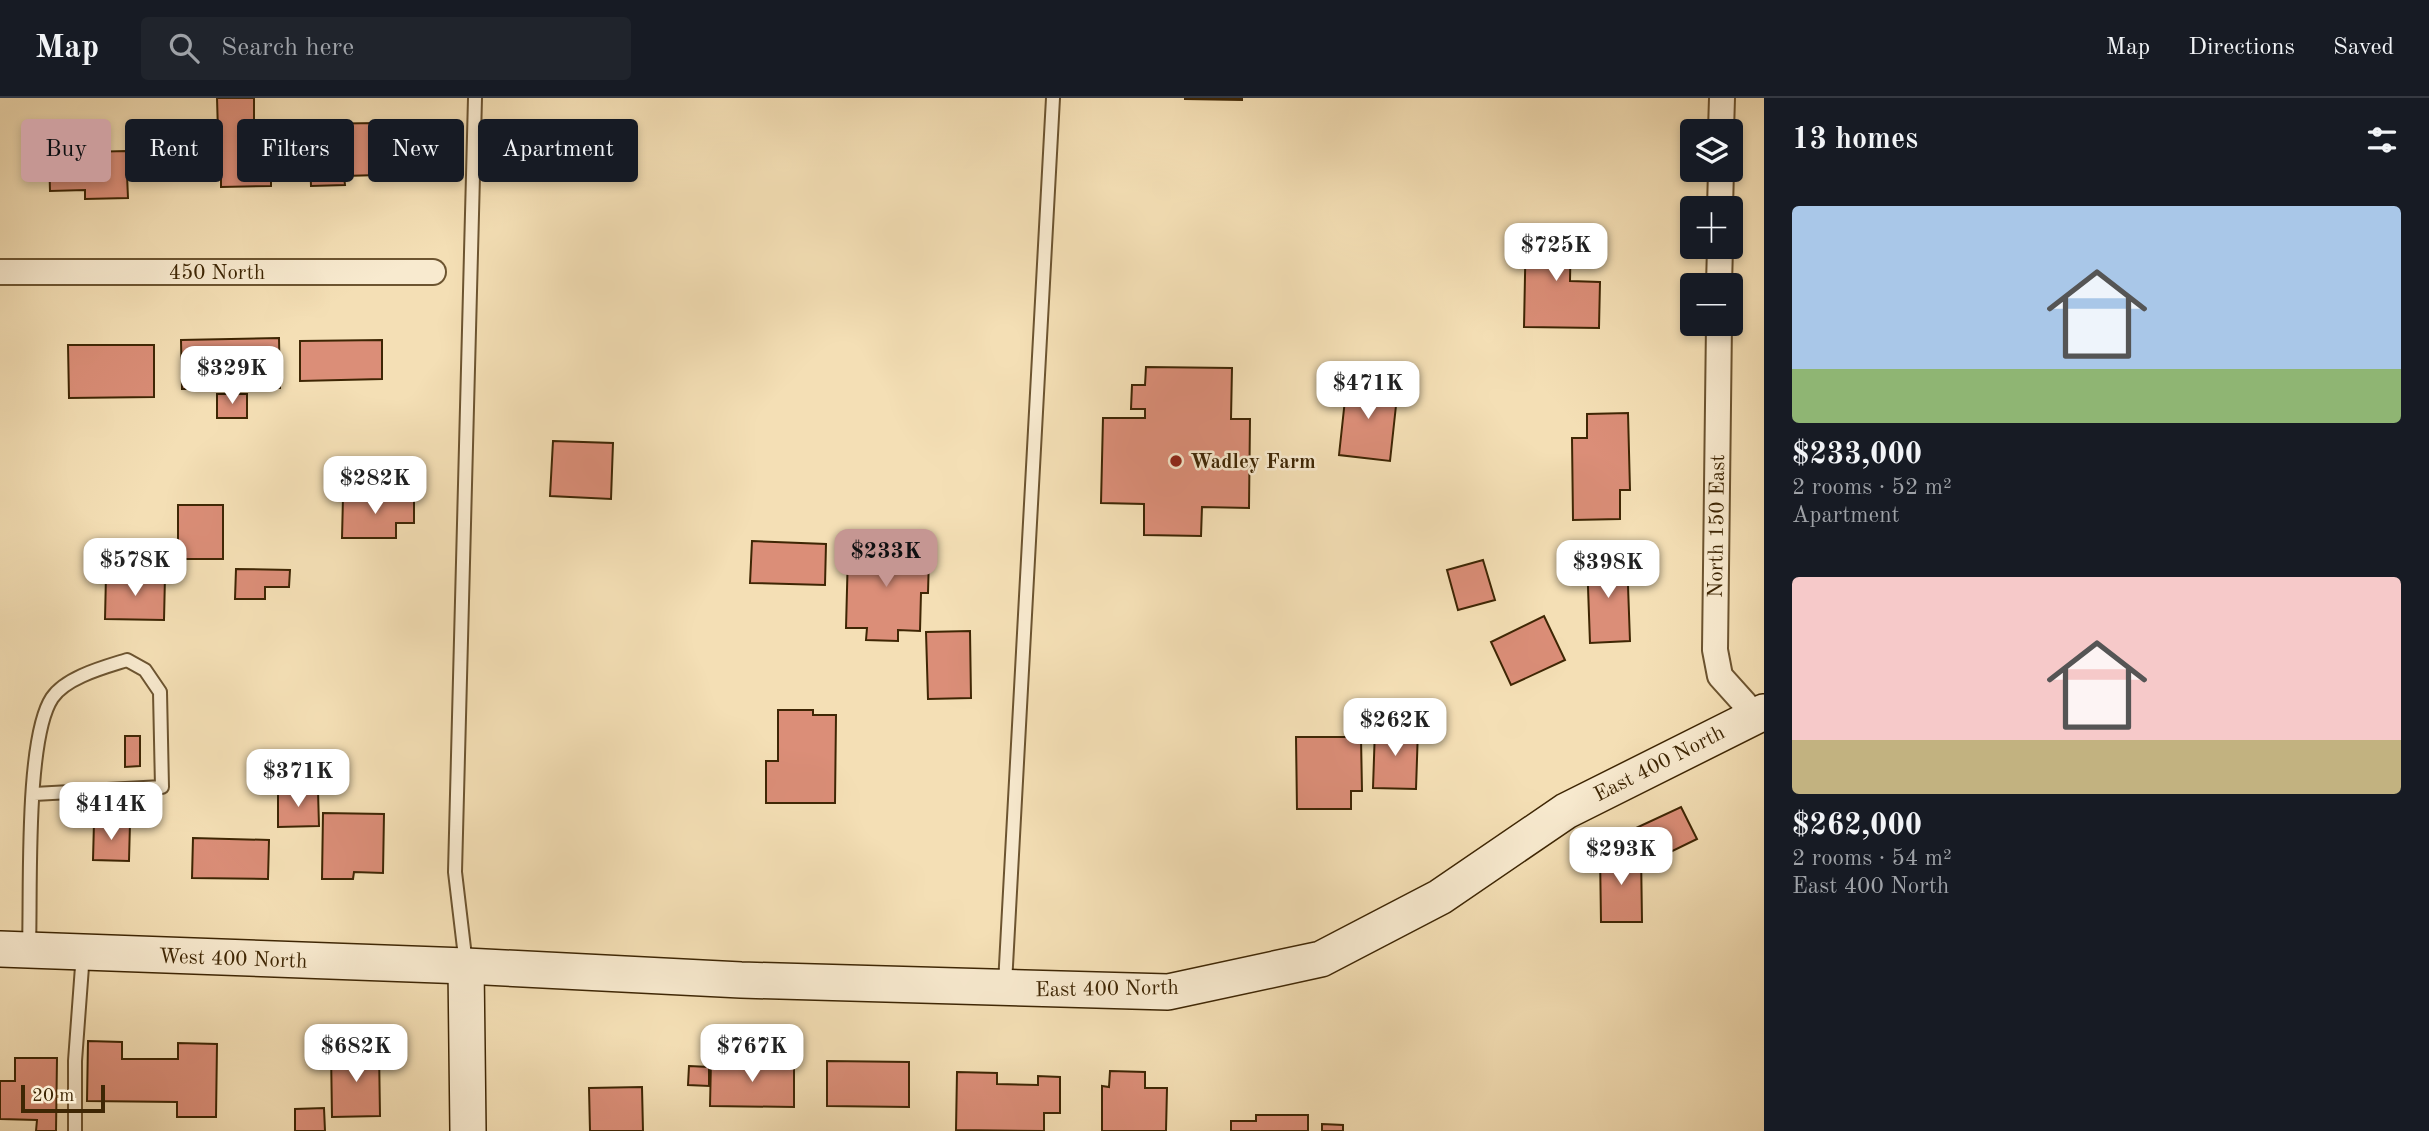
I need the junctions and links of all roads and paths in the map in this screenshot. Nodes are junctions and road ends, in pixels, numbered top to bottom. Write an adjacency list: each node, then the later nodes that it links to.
1 (475, 98): 12 (lane)
2 (1053, 98): 13 (lane)
3 (1722, 98): 4 (street)
4 (1721, 119)
5 (0, 272): 6 (street, 450 North)
6 (433, 272)
7 (1719, 336): 8 (street, North 150 East)
8 (1759, 713): 13 (street, East 400 North)
9 (34, 794): 9 (lane); 10 (lane)
10 (15, 950): 11 (street, West 400 North)
11 (83, 953): 12 (street, West 400 North); 14 (lane)
12 (466, 965): 13 (street, East 400 North); 15 (street)
13 (1005, 988)
14 (75, 1131)
15 (468, 1131)

